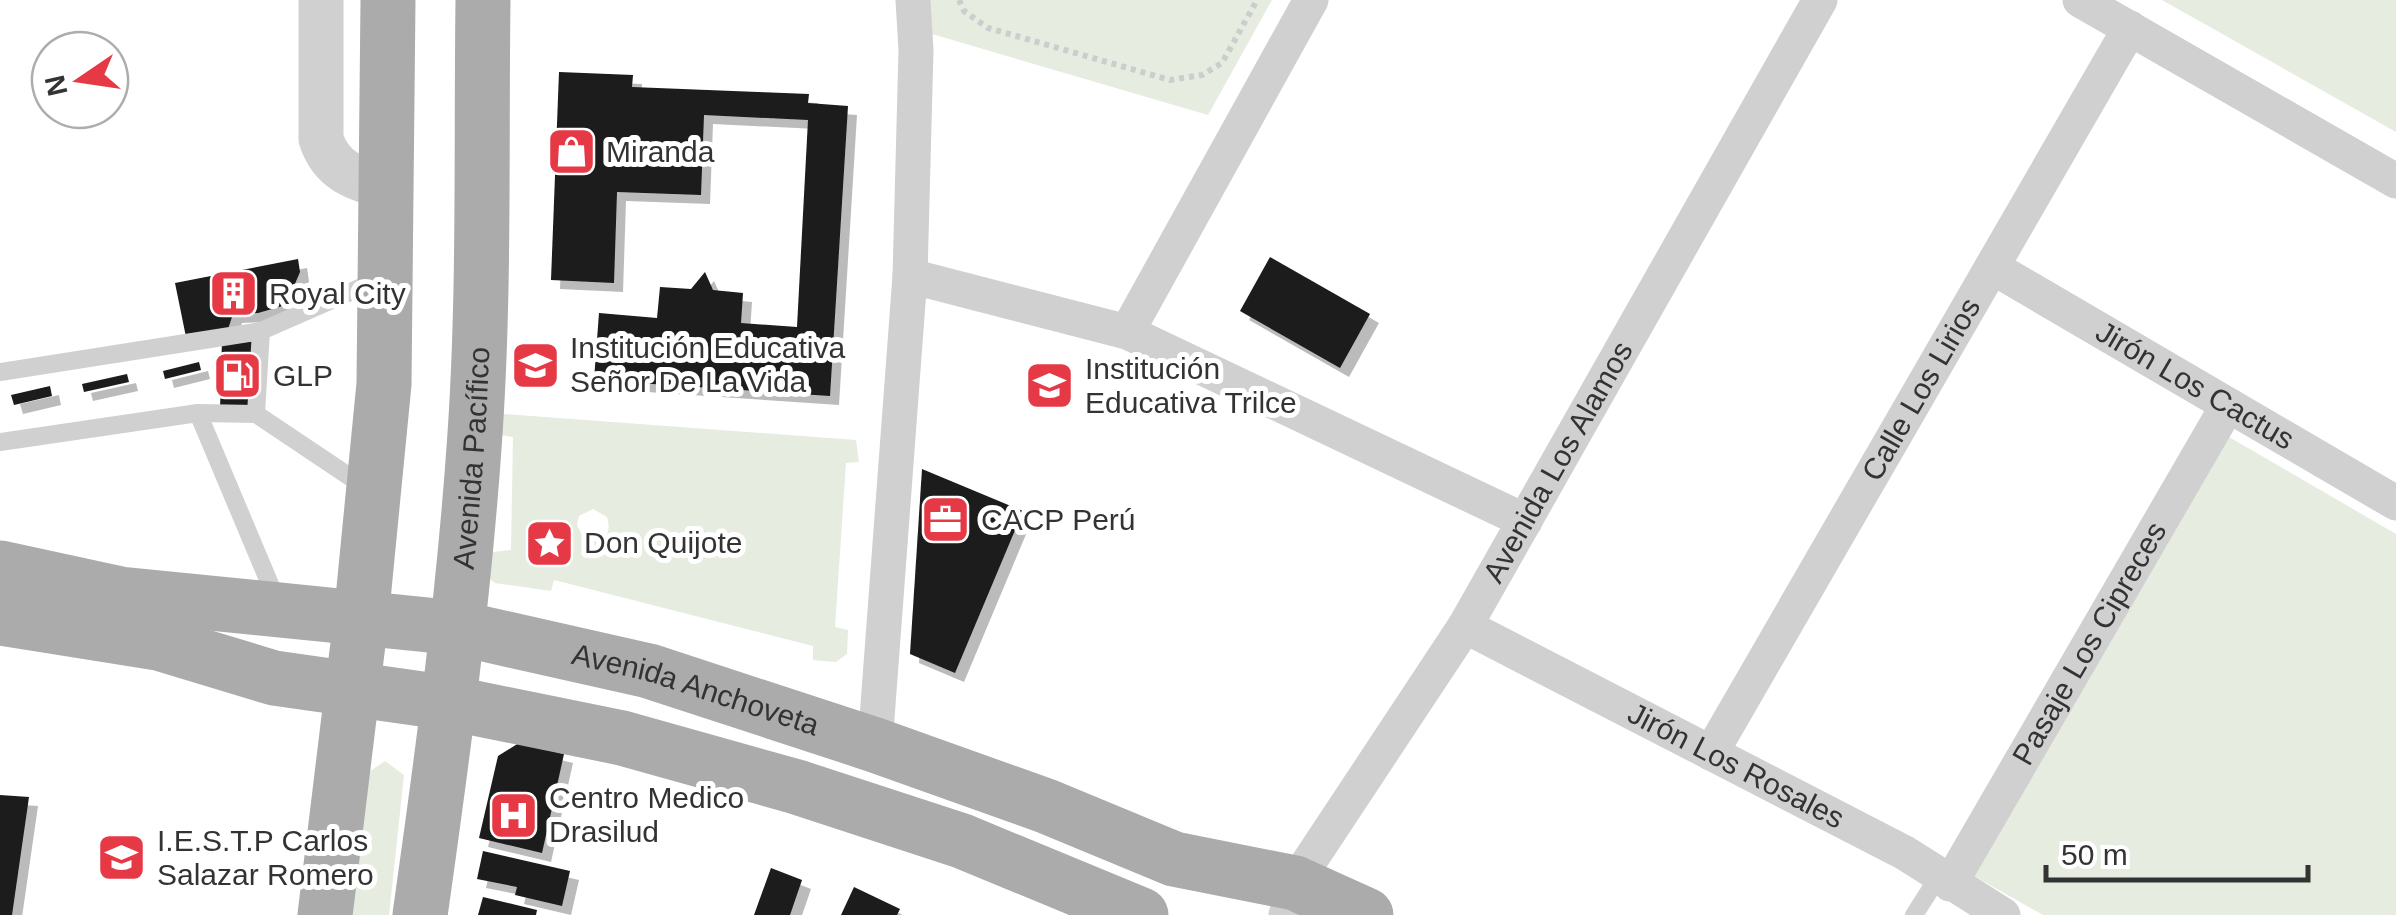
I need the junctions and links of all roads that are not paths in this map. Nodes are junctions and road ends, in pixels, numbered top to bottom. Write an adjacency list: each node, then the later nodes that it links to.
1 (321, 0): 10 (street)
2 (388, 0): 10 (main road)
3 (482, 0): 29 (main road, Avenida Pacífico)
4 (913, 0): 12 (street)
5 (1311, 0): 15 (street)
6 (1820, 0): 23 (street, Avenida Los Alamos)
7 (2080, 0): 8 (street)
8 (2130, 28): 9 (street); 11 (street, Calle Los Lirios)
9 (2396, 181)
10 (386, 187): 13 (main road)
11 (1992, 267): 17 (street, Jirón Los Cactus); 33 (street, Calle Los Lirios)
12 (910, 276): 15 (street); 32 (street)
13 (385, 277): 14 (lane); 21 (main road)
14 (261, 331): 16 (lane); 19 (lane)
15 (1127, 332): 23 (street)
16 (0, 372)
17 (2228, 405): 22 (street, Jirón Los Cactus); 34 (street, Pasaje Los Cipreces)
18 (198, 413): 19 (lane); 20 (lane); 25 (lane)
19 (256, 414): 21 (lane)
20 (0, 442)
21 (373, 492): 27 (main road)
22 (2396, 503)
23 (1525, 521): 28 (street, Avenida Los Alamos)
24 (0, 568): 25 (main road, Avenida Anchoveta)
25 (281, 610): 27 (main road, Avenida Anchoveta)
26 (0, 618): 30 (main road)
27 (361, 619): 29 (main road, Avenida Anchoveta); 30 (main road)
28 (1465, 626): 33 (street, Jirón Los Rosales); 35 (street, Avenida Los Alamos)
29 (458, 628): 31 (main road, Avenida Pacífico); 32 (main road, Avenida Anchoveta)
30 (351, 690): 31 (main road); 36 (main road)
31 (450, 703): 37 (main road, Avenida Pacífico); 38 (main road)
32 (875, 745): 35 (main road, Avenida Anchoveta)
33 (1711, 753): 34 (street, Jirón Los Rosales)
34 (1945, 880): 40 (lane, Pasaje Los Cipreces); 41 (street, Jirón Los Rosales)
35 (1290, 899): 39 (main road, Avenida Anchoveta)
36 (325, 915)
37 (420, 915)
38 (1141, 915)
39 (1366, 915)
40 (1914, 915)
41 (2003, 915)

